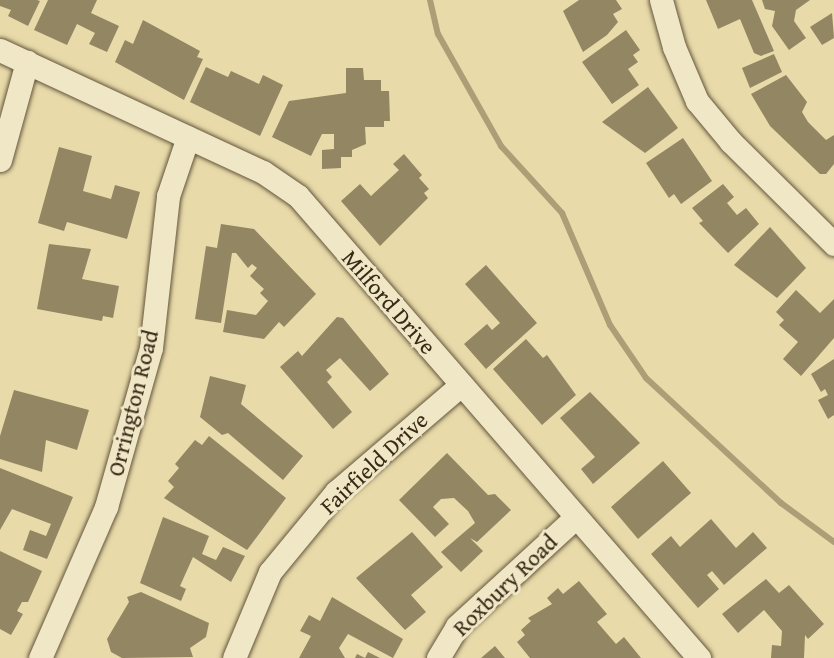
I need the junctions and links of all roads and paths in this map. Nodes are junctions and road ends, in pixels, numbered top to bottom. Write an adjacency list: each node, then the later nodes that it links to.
1 (661, 0): 6 (street)
2 (0, 50): 3 (street, Milford Drive)
3 (27, 62): 4 (street, Milford Drive); 5 (street)
4 (188, 137): 7 (street, Milford Drive); 9 (street, Orrington Road)
5 (0, 160)
6 (834, 244)
7 (461, 384): 8 (street, Milford Drive); 10 (street, Fairfield Drive)
8 (576, 517): 11 (street, Roxbury Road); 12 (street, Milford Drive)
9 (40, 658)
10 (234, 658)
11 (438, 658)
12 (699, 658)

